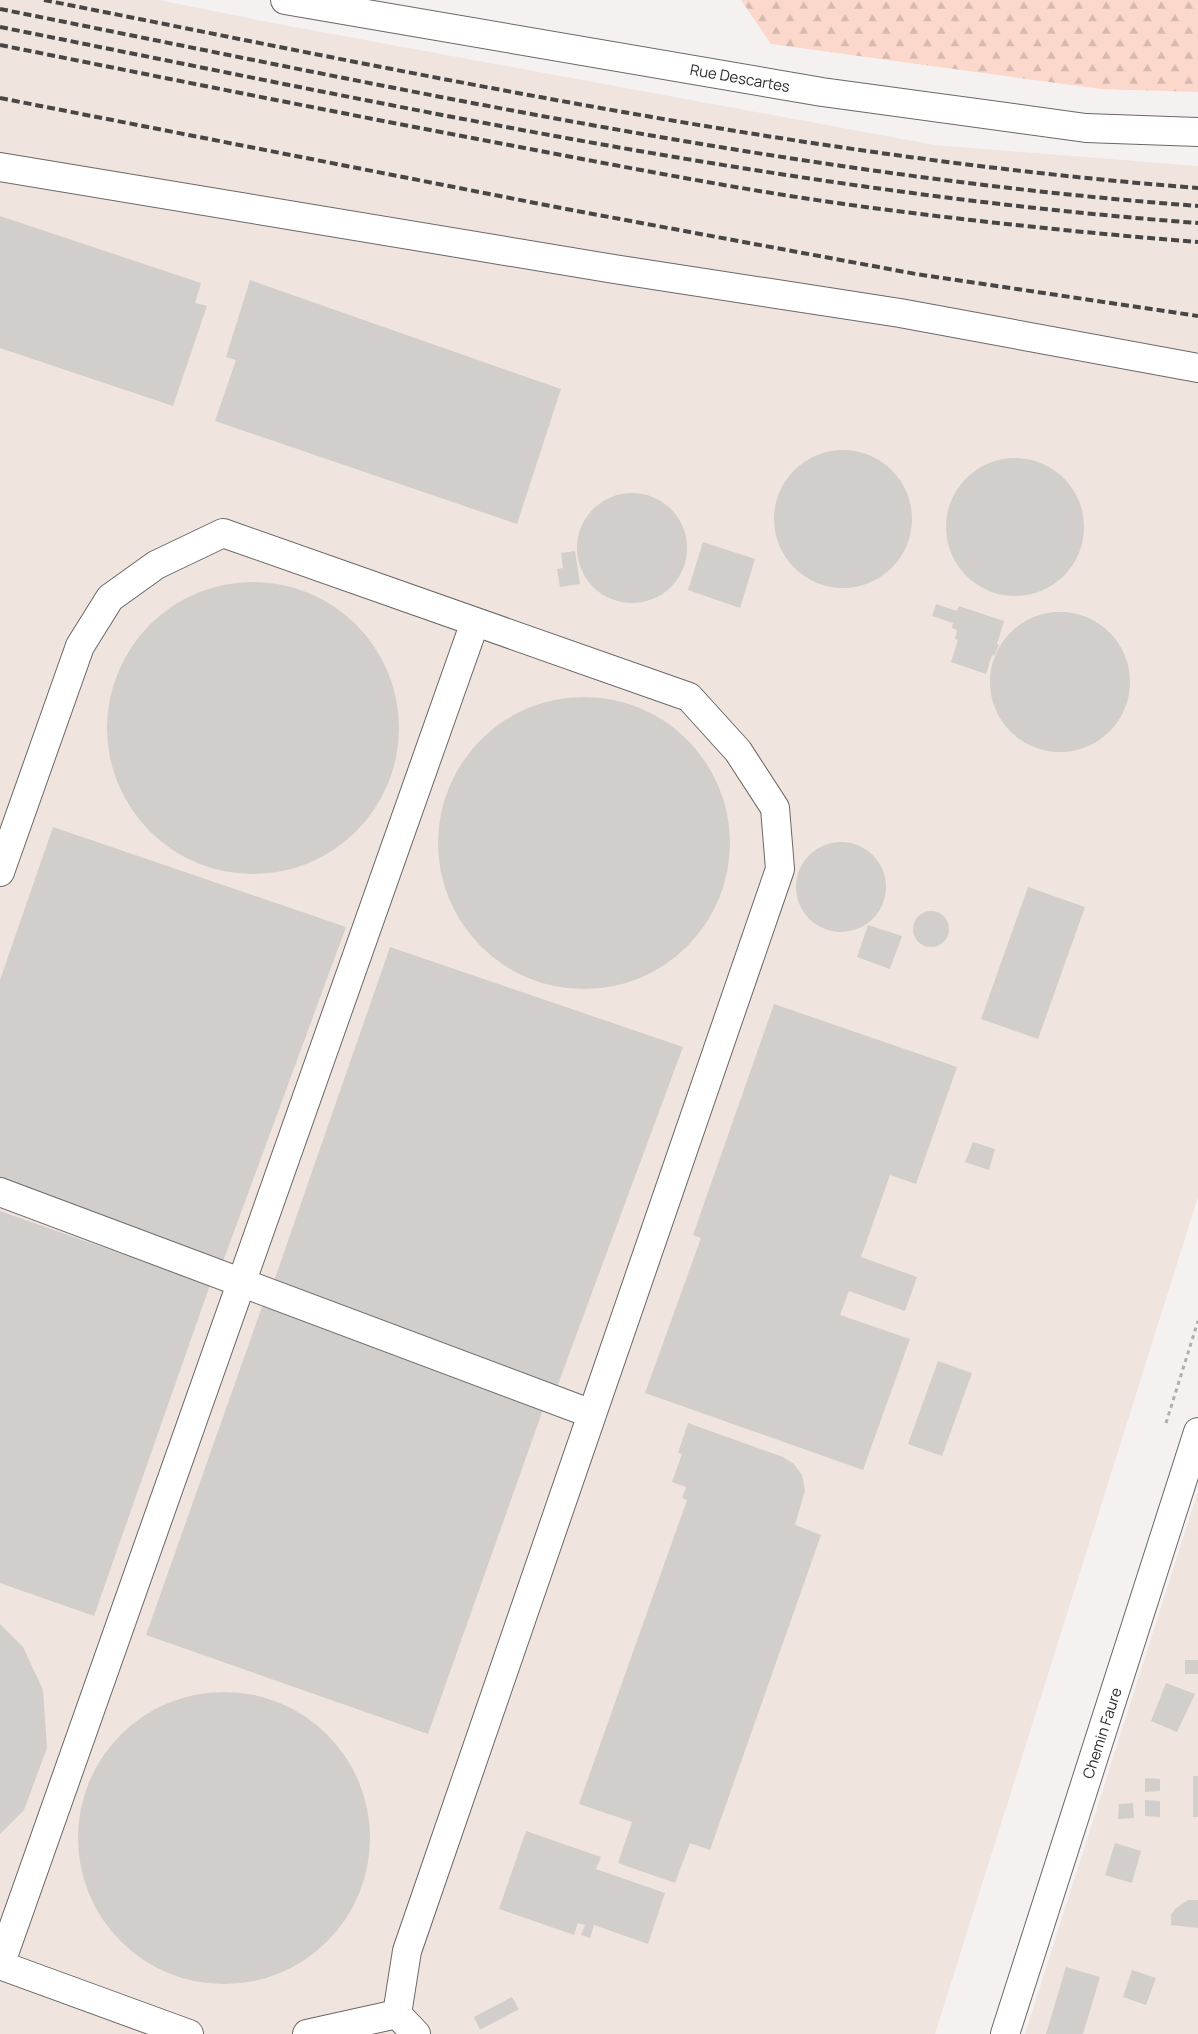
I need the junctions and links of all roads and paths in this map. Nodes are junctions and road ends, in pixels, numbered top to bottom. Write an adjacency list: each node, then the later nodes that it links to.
1 (285, 0): 2 (street, Rue Descartes)
2 (336, 5): 3 (street, Rue Descartes)
3 (1198, 132)
4 (0, 167): 5 (street)
5 (1198, 368)
6 (475, 622): 7 (street); 9 (street); 10 (street)
7 (0, 872)
8 (0, 1192): 9 (street)
9 (241, 1283): 10 (street); 12 (street)
10 (592, 1414): 13 (street)
11 (1198, 1432): 17 (street, Chemin Faure)
12 (0, 1965): 14 (street)
13 (397, 2014): 15 (street); 16 (street)
14 (189, 2034)
15 (308, 2034)
16 (416, 2034)
17 (1005, 2034)

